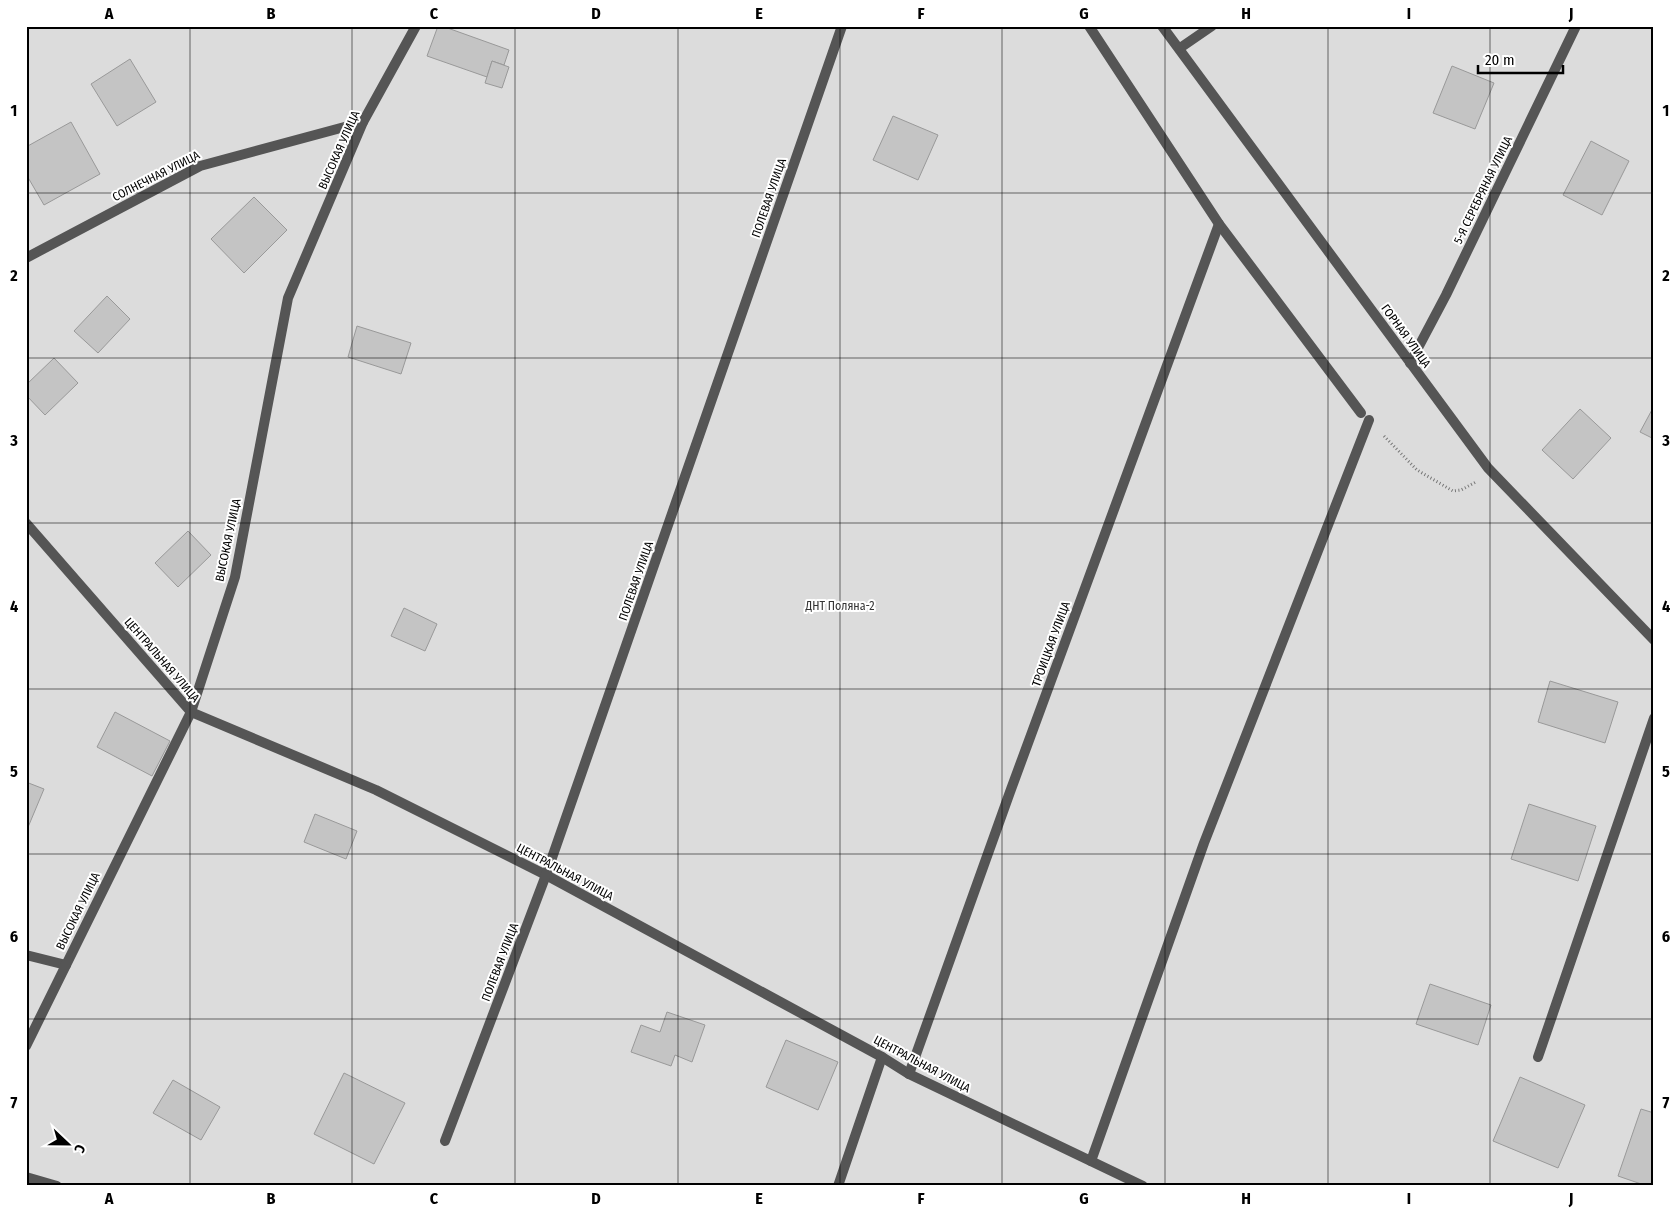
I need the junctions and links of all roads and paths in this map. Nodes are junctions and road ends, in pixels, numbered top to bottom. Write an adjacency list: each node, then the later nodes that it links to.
1 (416, 26): 8 (street, ВЫСОКАЯ УЛИЦА)
2 (842, 26): 19 (street, ПОЛЕВАЯ УЛИЦА)
3 (1089, 26): 9 (street)
4 (1162, 26): 7 (street, ГОРНАЯ УЛИЦА)
5 (1212, 26): 7 (street)
6 (1576, 26): 11 (street, 5-Я СЕРЕБРЯНАЯ УЛИЦА)
7 (1180, 48): 11 (street, ГОРНАЯ УЛИЦА)
8 (363, 122): 10 (street, СОЛНЕЧНАЯ УЛИЦА); 17 (street, ВЫСОКАЯ УЛИЦА)
9 (1219, 224): 12 (street); 25 (street, ТРОИЦКАЯ УЛИЦА)
10 (26, 258)
11 (1410, 363): 14 (street, ГОРНАЯ УЛИЦА)
12 (1361, 413)
13 (1369, 420): 14 (path); 27 (street)
14 (1490, 470): 16 (street, ГОРНАЯ УЛИЦА)
15 (26, 523): 17 (street, ЦЕНТРАЛЬНАЯ УЛИЦА)
16 (1652, 634)
17 (191, 712): 19 (street, ЦЕНТРАЛЬНАЯ УЛИЦА); 21 (street, ВЫСОКАЯ УЛИЦА)
18 (1654, 718): 24 (street)
19 (546, 876): 23 (street, ЦЕНТРАЛЬНАЯ УЛИЦА); 26 (street, ПОЛЕВАЯ УЛИЦА)
20 (26, 955): 21 (street)
21 (66, 965): 22 (street, ВЫСОКАЯ УЛИЦА)
22 (26, 1046)
23 (882, 1057): 25 (street, ЦЕНТРАЛЬНАЯ УЛИЦА); 30 (street)
24 (1538, 1057)
25 (909, 1074): 27 (street, ЦЕНТРАЛЬНАЯ УЛИЦА)
26 (446, 1141)
27 (1091, 1161): 31 (street, ЦЕНТРАЛЬНАЯ УЛИЦА)
28 (26, 1177): 29 (street)
29 (57, 1186)
30 (838, 1186)
31 (1143, 1186)

